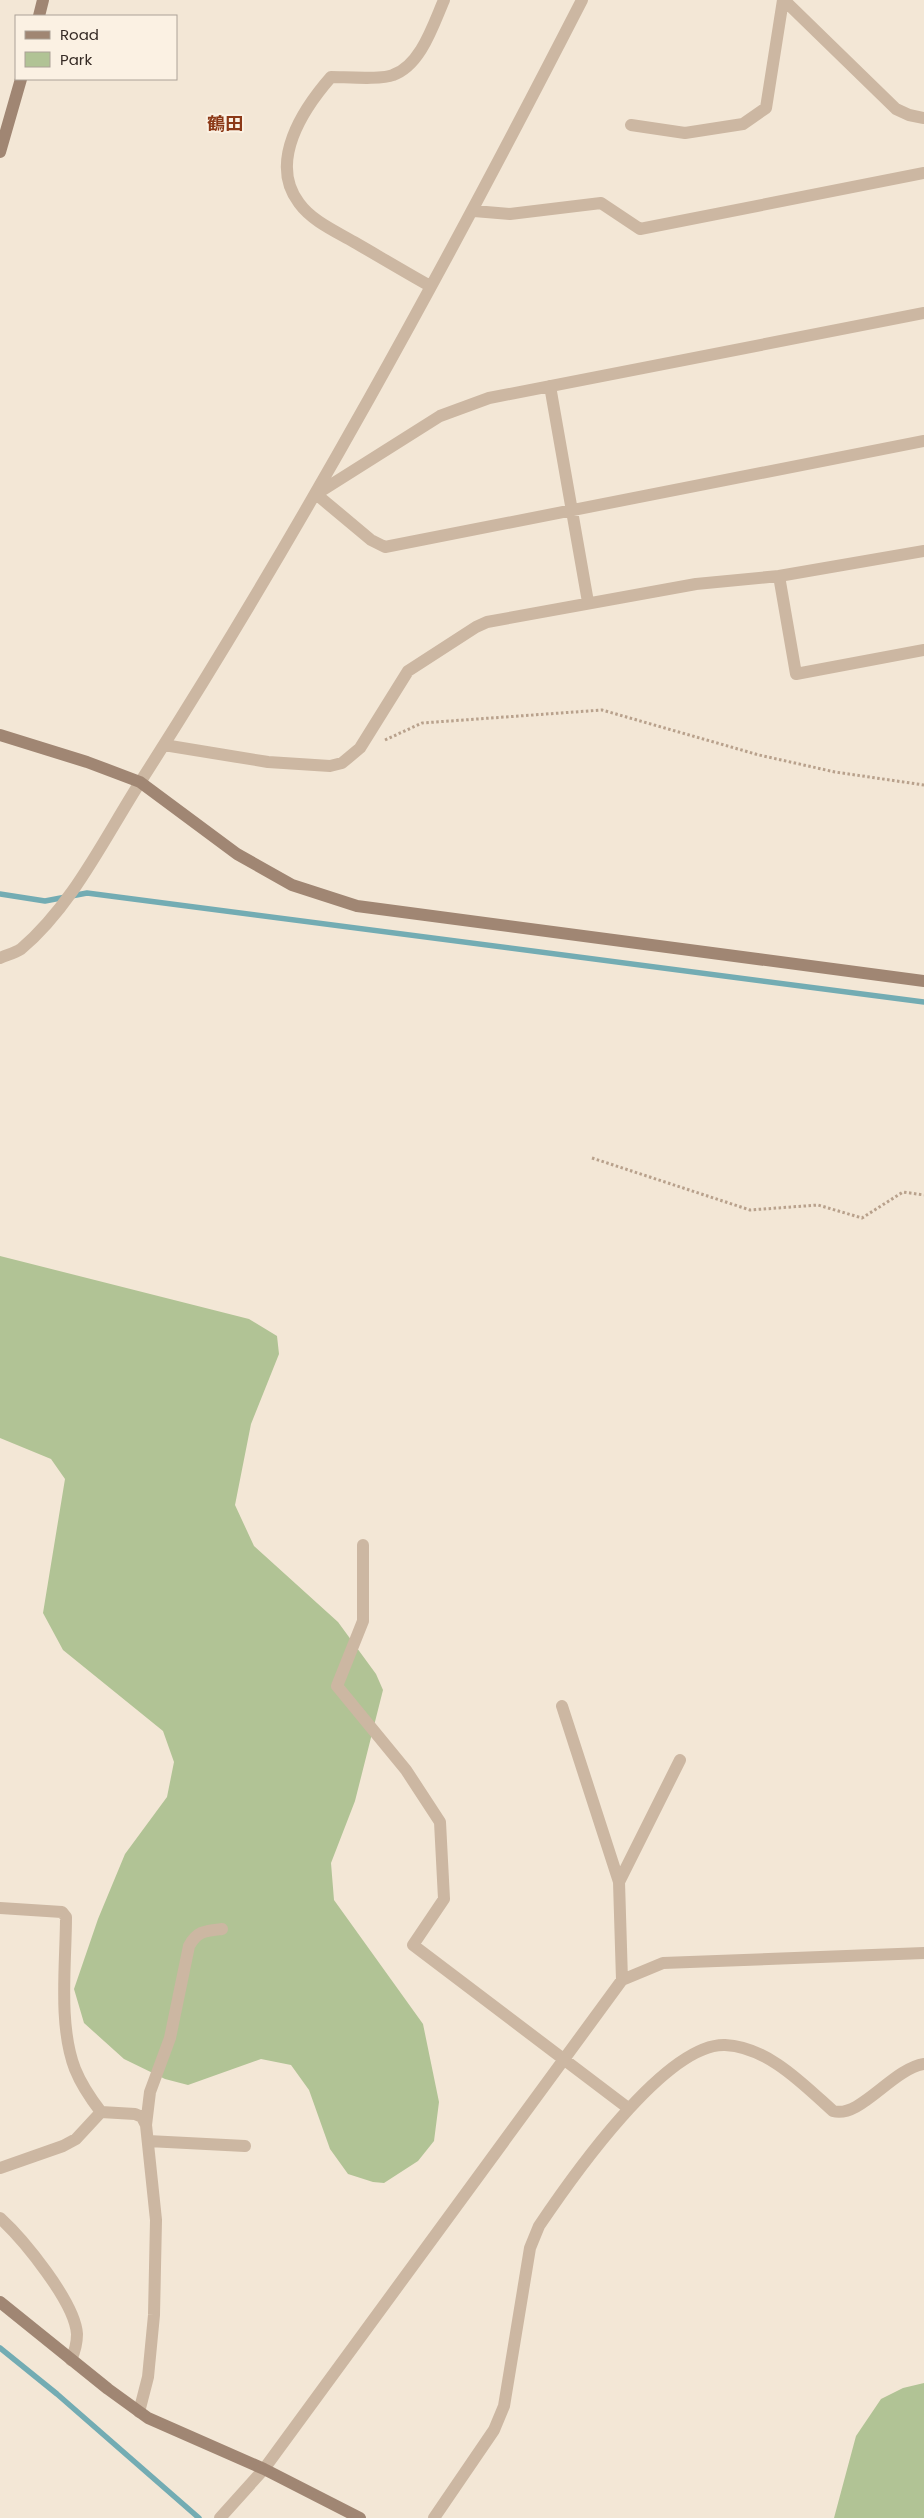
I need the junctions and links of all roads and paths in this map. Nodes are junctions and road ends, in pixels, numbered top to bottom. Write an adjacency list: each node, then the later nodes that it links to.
1 (43, 0): 5 (street)
2 (444, 0): 12 (street)
3 (582, 0): 11 (street)
4 (784, 0): 7 (street); 8 (street)
5 (39, 15)
6 (21, 80): 9 (street)
7 (924, 118)
8 (632, 125)
9 (0, 152)
10 (924, 174): 11 (street)
11 (474, 211): 12 (street)
12 (430, 286): 16 (street)
13 (924, 313): 14 (street)
14 (550, 386): 16 (street); 17 (street)
15 (924, 441): 17 (street)
16 (316, 494): 17 (street); 24 (street)
17 (572, 510): 20 (street)
18 (924, 552): 19 (street)
19 (779, 576): 20 (street); 21 (street)
20 (588, 602): 24 (street)
21 (924, 650)
22 (0, 735): 25 (street)
23 (381, 742): 26 (path)
24 (164, 745): 25 (street)
25 (140, 782): 27 (street); 28 (street)
26 (924, 785)
27 (0, 958)
28 (924, 980)
29 (592, 1158): 30 (path)
30 (924, 1195)
31 (363, 1546): 39 (street)
32 (562, 1706): 34 (street)
33 (680, 1760): 34 (street)
34 (619, 1882): 38 (street)
35 (0, 1908): 42 (street)
36 (222, 1929): 43 (street)
37 (924, 1953): 38 (street)
38 (622, 1980): 39 (street)
39 (563, 2060): 41 (street); 51 (street)
40 (924, 2064): 41 (street)
41 (628, 2108): 54 (street)
42 (100, 2112): 43 (street); 46 (street)
43 (146, 2125): 44 (street)
44 (148, 2141): 45 (street); 50 (street)
45 (245, 2146)
46 (0, 2168)
47 (0, 2218): 49 (street)
48 (0, 2302): 49 (street)
49 (71, 2360): 50 (street)
50 (140, 2412): 51 (street)
51 (264, 2469): 52 (street); 53 (street)
52 (224, 2513)
53 (360, 2518)
54 (434, 2518)

